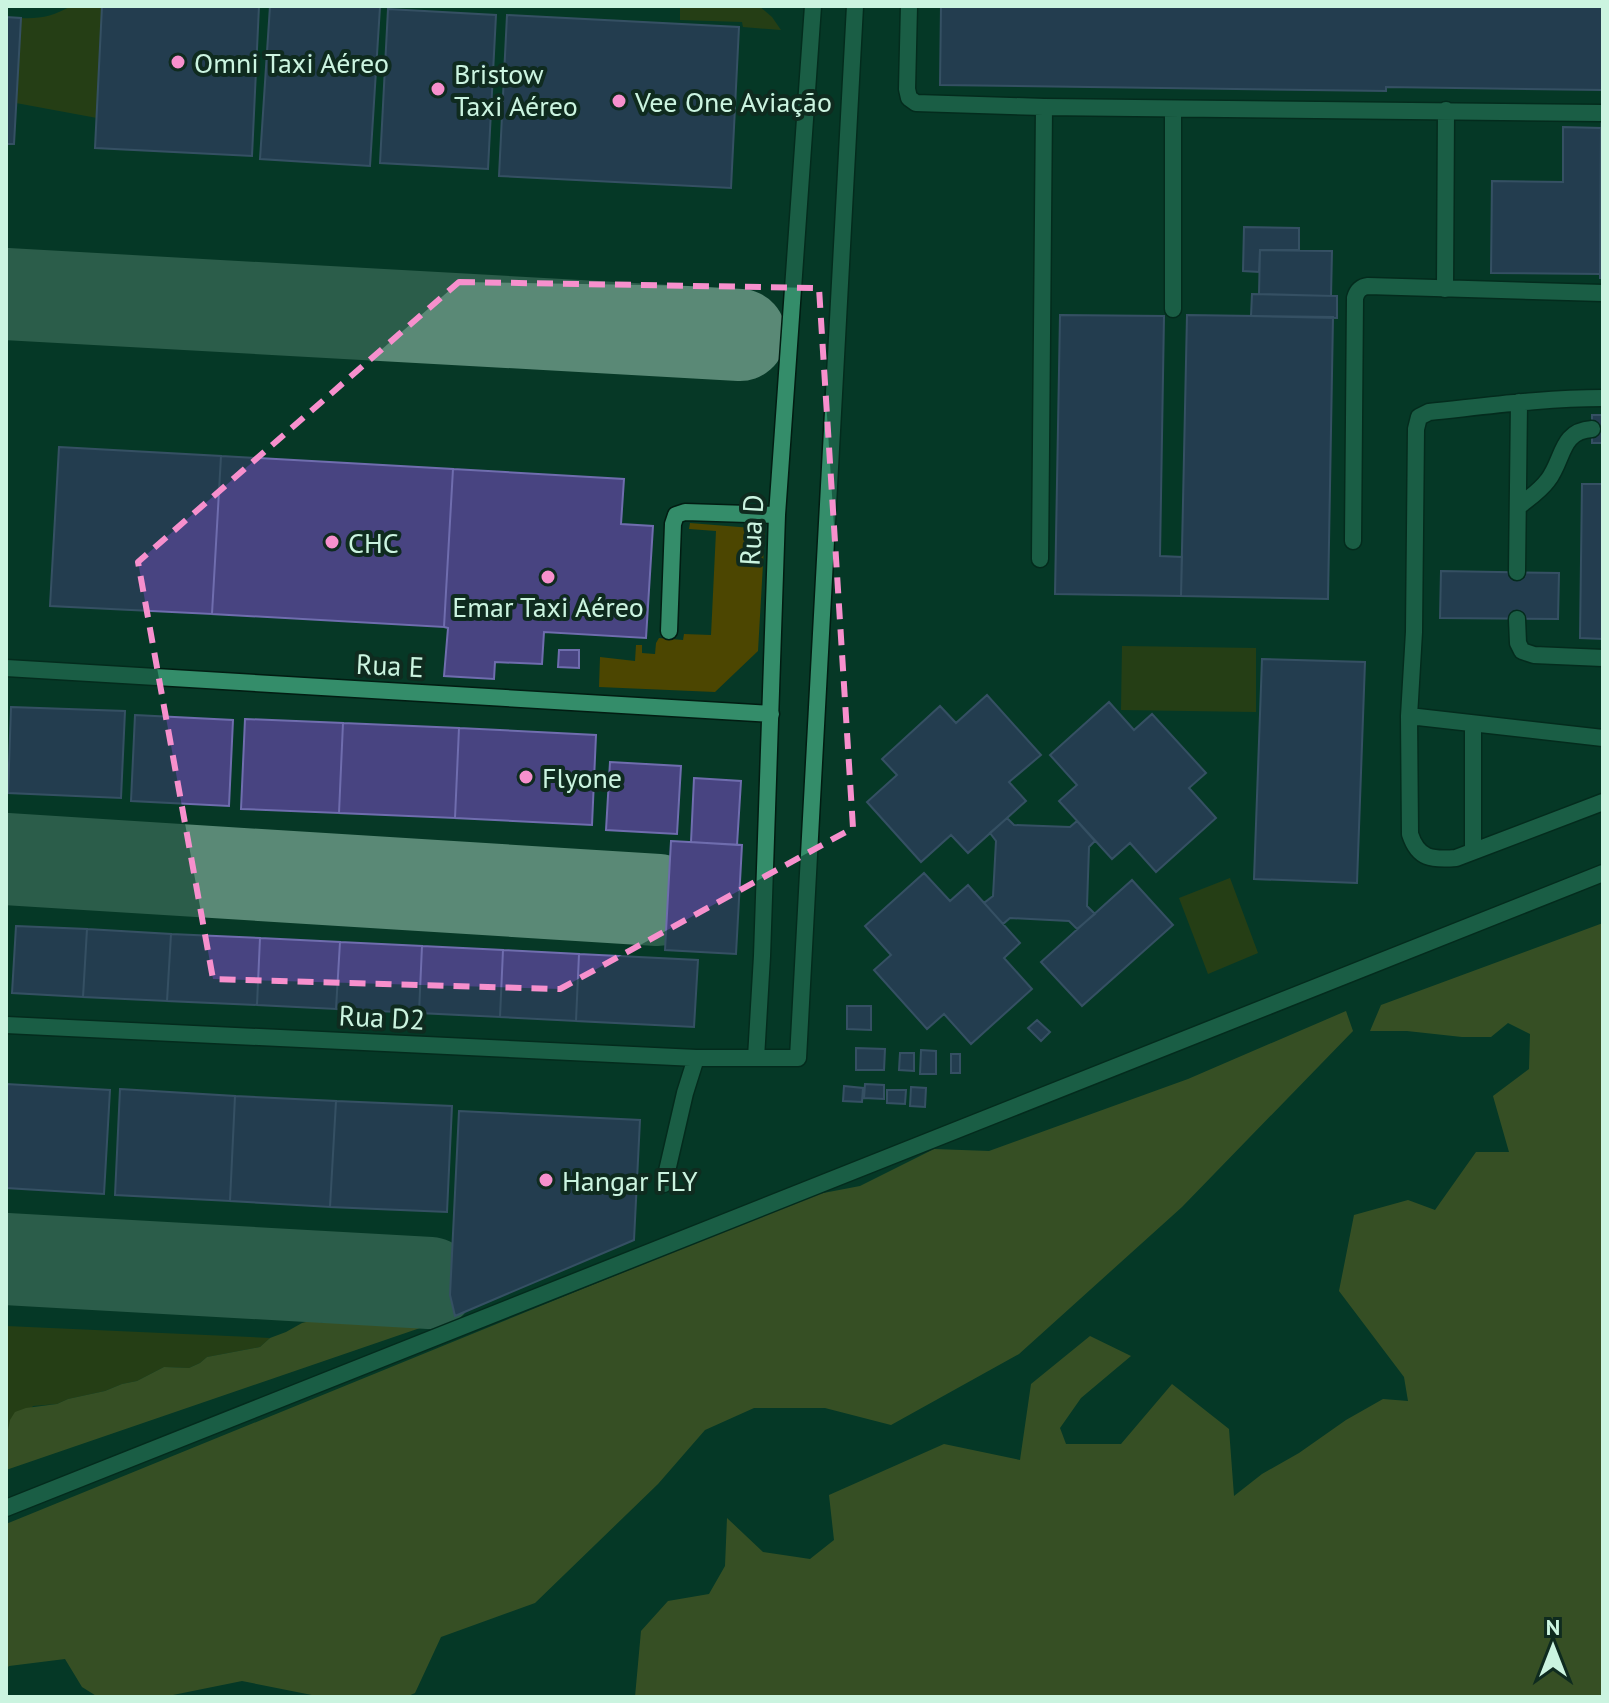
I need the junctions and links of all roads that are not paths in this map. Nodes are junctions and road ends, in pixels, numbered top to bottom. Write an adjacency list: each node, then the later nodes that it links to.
1 (813, 6): 15 (lane, Rua D)
2 (855, 6): 32 (lane, Rua D2)
3 (909, 6): 4 (lane)
4 (1044, 107): 5 (lane); 17 (lane)
5 (1173, 109): 6 (lane); 10 (lane)
6 (1446, 110): 7 (lane); 8 (lane)
7 (1602, 113)
8 (1445, 289): 9 (lane); 16 (lane)
9 (1603, 293)
10 (1173, 309)
11 (1603, 398): 12 (lane)
12 (1519, 402): 14 (lane); 24 (lane)
13 (1592, 429): 14 (lane)
14 (1518, 507): 18 (lane)
15 (777, 515): 20 (lane); 23 (lane, Rua D)
16 (1353, 541)
17 (1040, 559)
18 (1517, 572)
19 (1517, 619): 21 (lane)
20 (669, 631)
21 (1603, 658)
22 (6, 668): 23 (lane, Rua E)
23 (771, 714): 32 (lane, Rua D)
24 (1409, 716): 25 (lane); 28 (lane)
25 (1473, 725): 26 (lane); 28 (lane)
26 (1603, 738)
27 (1603, 802): 28 (lane)
28 (1473, 851)
29 (1603, 873): 34 (lane)
30 (6, 1025): 31 (lane, Rua D2)
31 (696, 1058): 32 (lane, Rua D2); 33 (lane)
32 (756, 1058)
33 (664, 1184)
34 (6, 1508)

